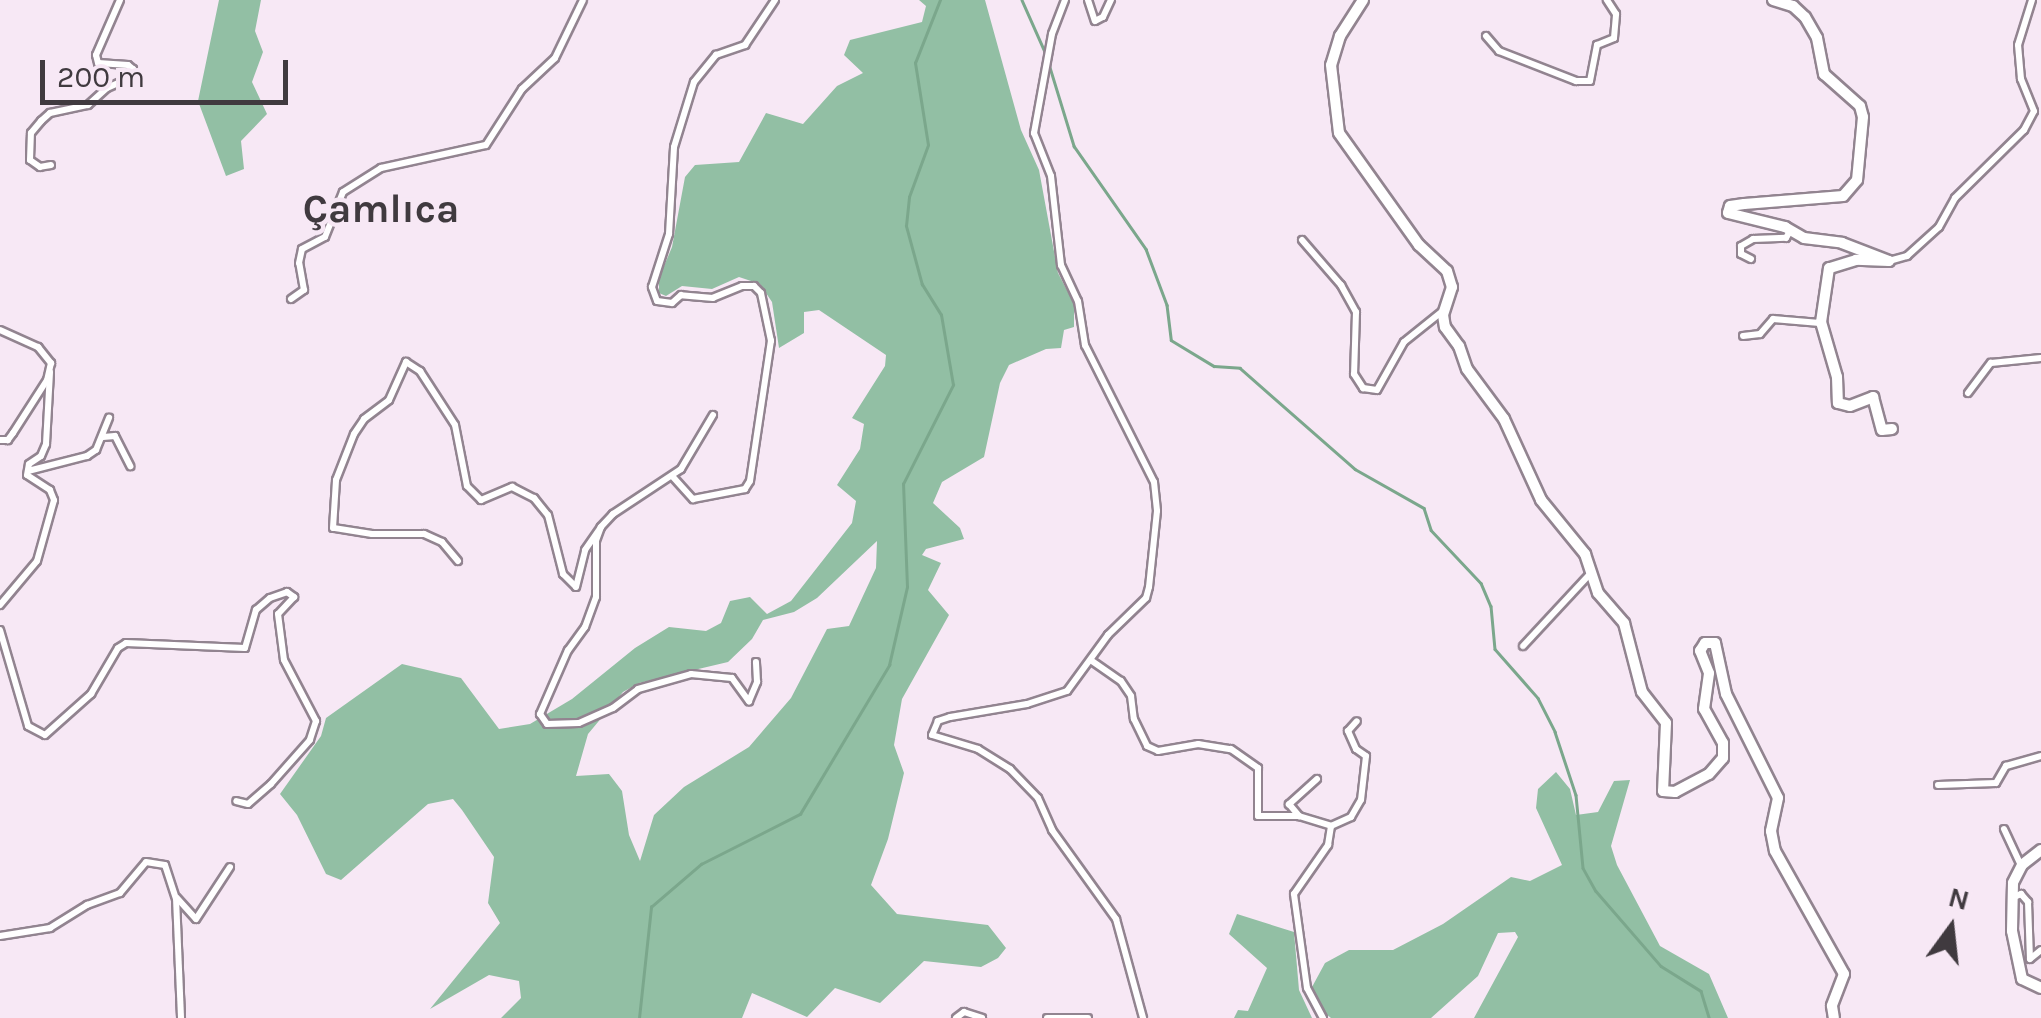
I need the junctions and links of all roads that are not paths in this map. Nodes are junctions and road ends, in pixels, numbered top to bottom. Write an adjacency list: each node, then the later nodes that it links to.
1 (120, 0): 12 (street)
2 (583, 0): 17 (street)
3 (774, 0): 32 (street)
4 (1066, 0): 39 (street)
5 (1088, 0): 6 (street)
6 (1111, 0)
7 (1363, 0): 18 (street)
8 (1608, 0): 11 (street)
9 (1773, 0): 13 (street)
10 (2032, 0): 16 (street)
11 (1486, 36)
12 (51, 165)
13 (1790, 232): 15 (street); 16 (street)
14 (1302, 240): 18 (street)
15 (1751, 259)
16 (1889, 260): 19 (street)
17 (291, 298)
18 (1445, 310): 35 (street)
19 (1820, 322): 21 (street); 27 (street)
20 (0, 330): 23 (street)
21 (1743, 336)
22 (2041, 358): 24 (street)
23 (50, 372): 29 (street); 31 (street)
24 (1968, 393)
25 (714, 415): 32 (street)
26 (110, 418): 28 (street)
27 (1892, 430)
28 (102, 438): 30 (street); 31 (street)
29 (0, 440)
30 (130, 466)
31 (28, 471): 36 (street)
32 (673, 477): 33 (street)
33 (601, 527): 34 (street); 40 (street)
34 (458, 560)
35 (1589, 575): 38 (street); 64 (street)
36 (0, 606)
37 (0, 630): 45 (street)
38 (1523, 646)
39 (1092, 661): 46 (street); 62 (street)
40 (756, 662)
41 (1357, 721): 47 (street)
42 (2041, 756): 44 (street)
43 (1317, 779): 46 (street)
44 (1938, 785)
45 (236, 800)
46 (1299, 816): 47 (street)
47 (1331, 826): 63 (street)
48 (2004, 828): 50 (street)
49 (2041, 850): 50 (street)
50 (2022, 866): 53 (street)
51 (230, 867): 52 (street)
52 (176, 898): 54 (street); 57 (street)
53 (2013, 898): 55 (street); 56 (street)
54 (0, 936)
55 (2041, 950)
56 (2041, 988)
57 (181, 1018)
58 (956, 1018): 59 (street)
59 (982, 1018)
60 (1047, 1018): 61 (street)
61 (1088, 1018)
62 (1143, 1018)
63 (1324, 1018)
64 (1834, 1018)

